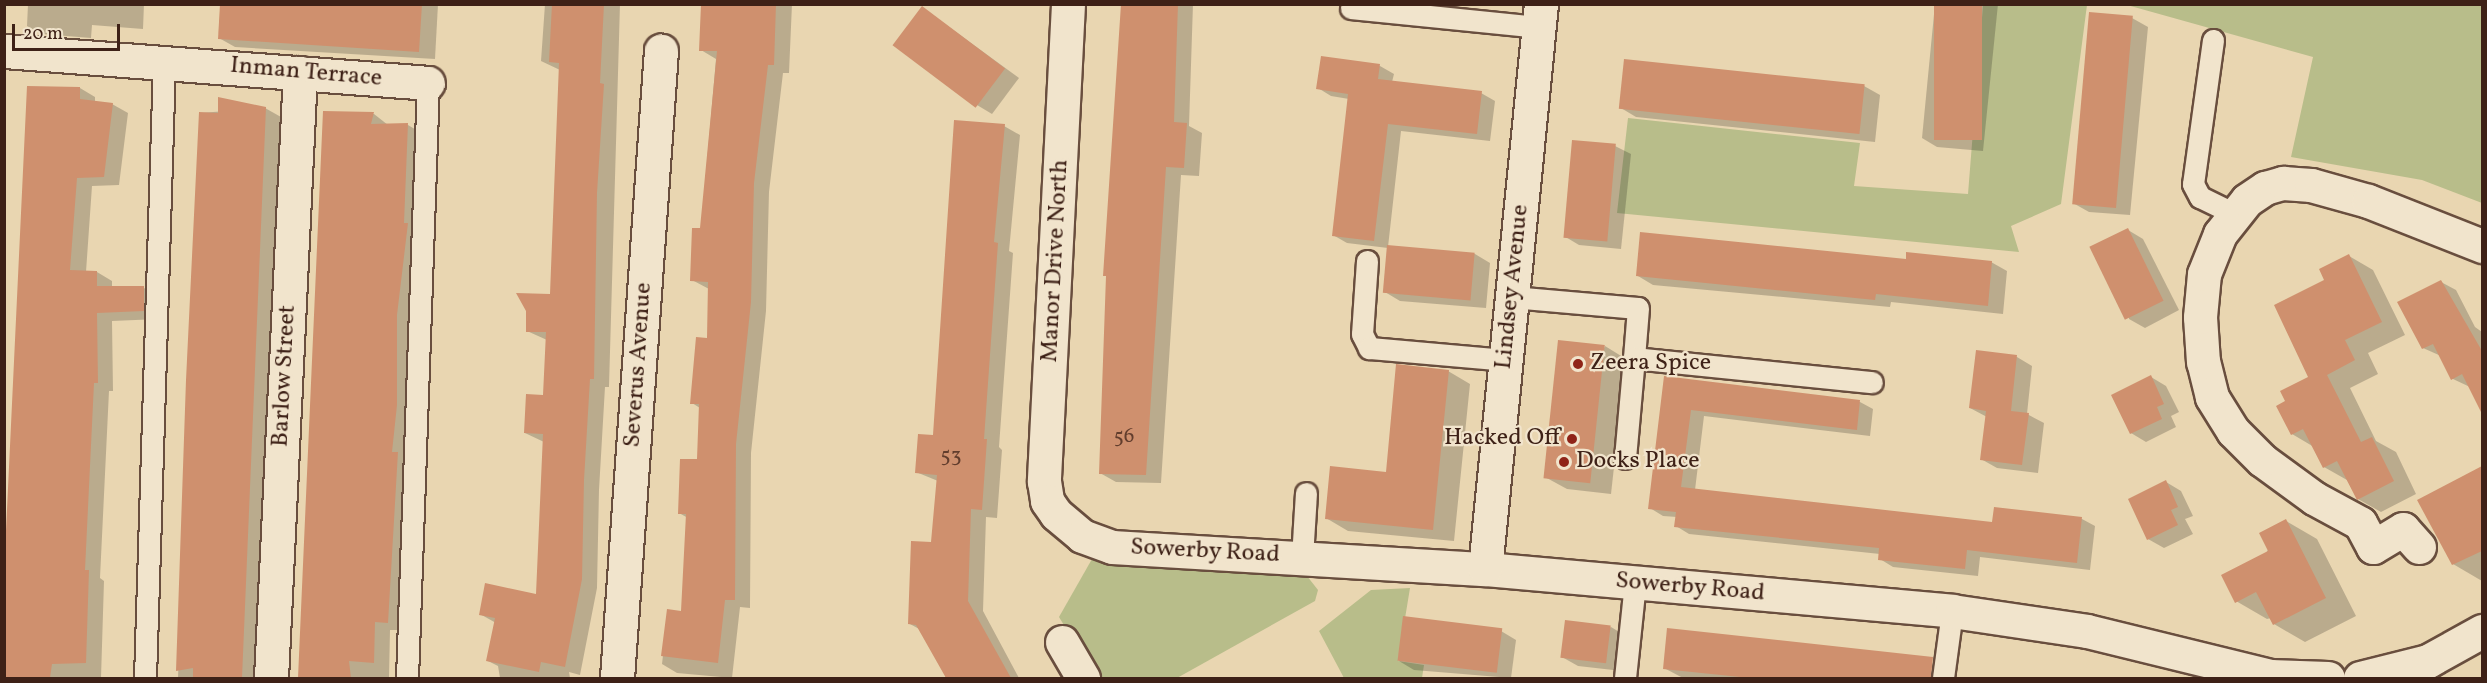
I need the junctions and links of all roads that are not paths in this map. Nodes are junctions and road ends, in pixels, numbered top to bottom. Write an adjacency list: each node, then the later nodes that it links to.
1 (1068, 4): 19 (street, Manor Drive North)
2 (1350, 8): 3 (lane)
3 (1540, 16): 13 (street, Lindsey Avenue)
4 (2213, 40): 10 (lane)
5 (4, 51): 7 (street, Inman Terrace)
6 (661, 51): 30 (street, Severus Avenue)
7 (164, 62): 8 (street, Inman Terrace); 27 (lane)
8 (300, 73): 9 (street, Inman Terrace); 28 (street, Barlow Street)
9 (428, 83): 29 (lane)
10 (2235, 214): 11 (street); 20 (street)
11 (2482, 246)
12 (1367, 261): 15 (lane)
13 (1512, 297): 14 (lane); 15 (street, Lindsey Avenue)
14 (1634, 358): 16 (lane); 17 (lane)
15 (1505, 360): 22 (street, Lindsey Avenue)
16 (1872, 382)
17 (1625, 458)
18 (1306, 493): 21 (lane)
19 (1056, 514): 21 (street, Sowerby Road)
20 (2419, 547)
21 (1302, 558): 22 (street, Sowerby Road)
22 (1485, 569): 23 (street, Sowerby Road)
23 (1635, 583): 24 (street, Sowerby Road); 32 (lane)
24 (1952, 611): 33 (lane); 34 (street, Sowerby Road)
25 (2482, 631): 35 (street)
26 (1062, 642): 31 (street)
27 (145, 678)
28 (271, 678)
29 (407, 678)
30 (617, 678)
31 (1083, 678)
32 (1625, 678)
33 (1943, 678)
34 (2328, 678)
35 (2360, 678)

